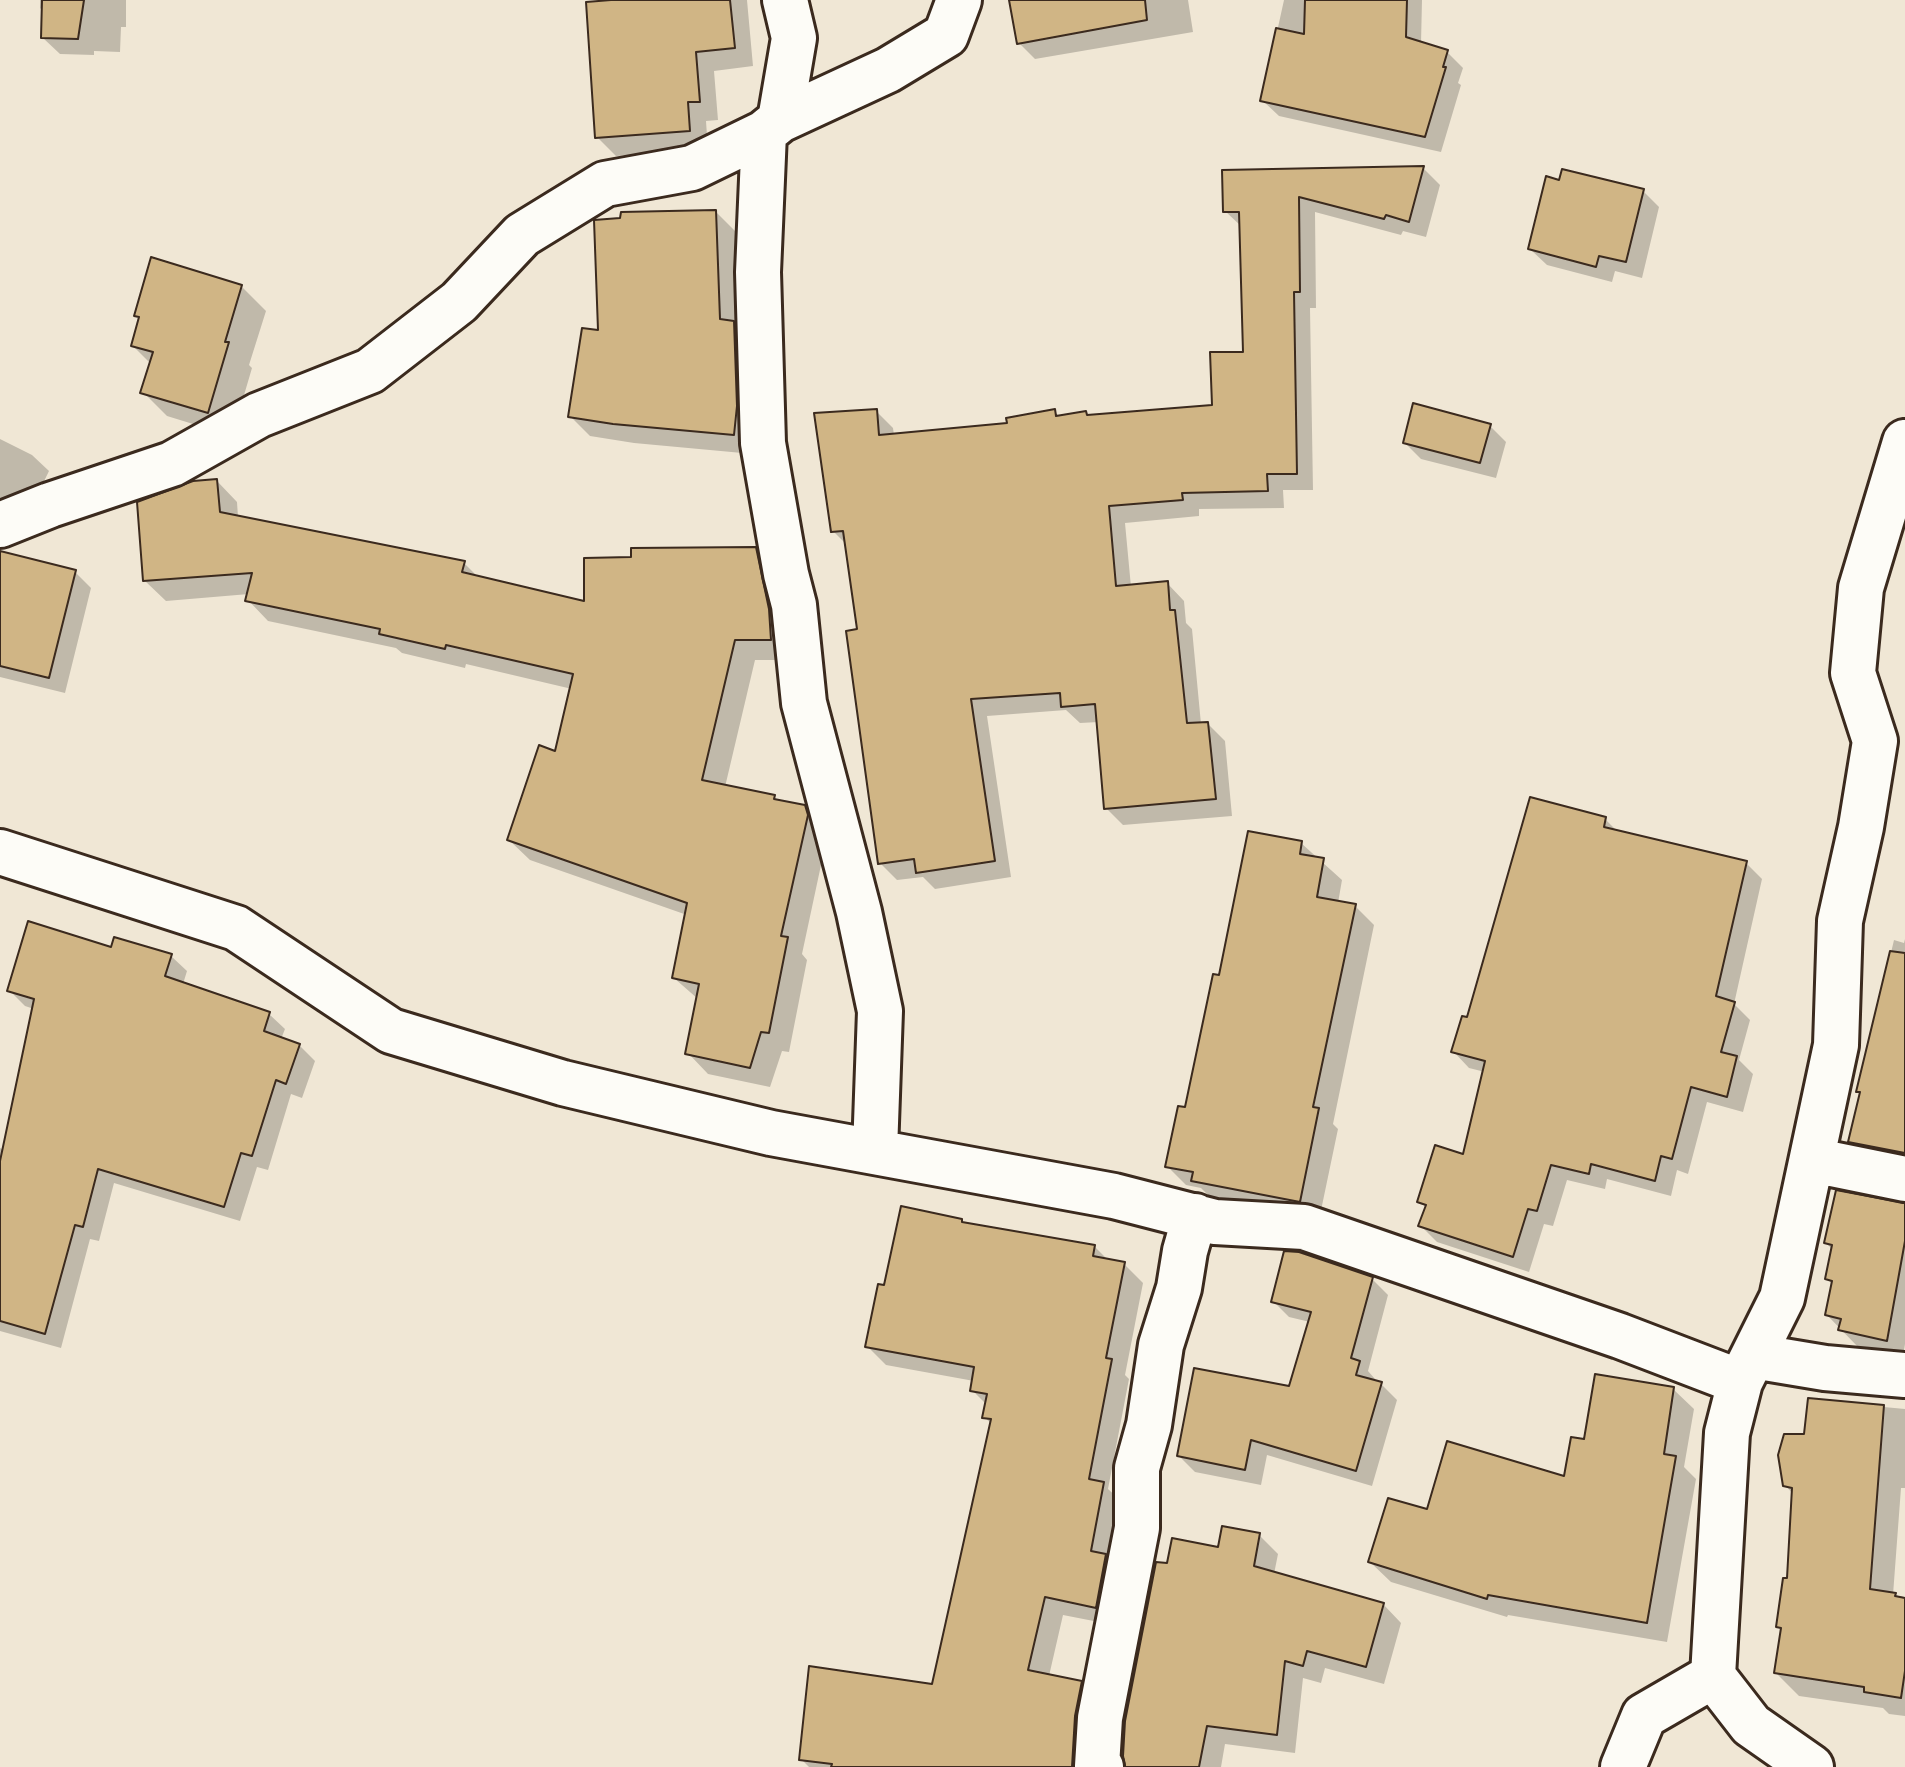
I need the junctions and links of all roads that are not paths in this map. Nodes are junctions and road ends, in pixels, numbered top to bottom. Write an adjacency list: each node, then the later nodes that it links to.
1 (785, 0): 3 (street)
2 (959, 0): 3 (street)
3 (772, 126): 5 (street); 7 (street)
4 (1905, 442): 8 (street)
5 (0, 525)
6 (0, 852): 7 (street)
7 (875, 1151): 10 (street)
8 (1812, 1160): 9 (street); 11 (street)
9 (1905, 1179)
10 (1195, 1216): 11 (street); 14 (street)
11 (1746, 1369): 12 (street); 13 (street)
12 (1905, 1375)
13 (1713, 1676): 15 (street); 16 (street)
14 (1101, 1767)
15 (1623, 1767)
16 (1811, 1767)

